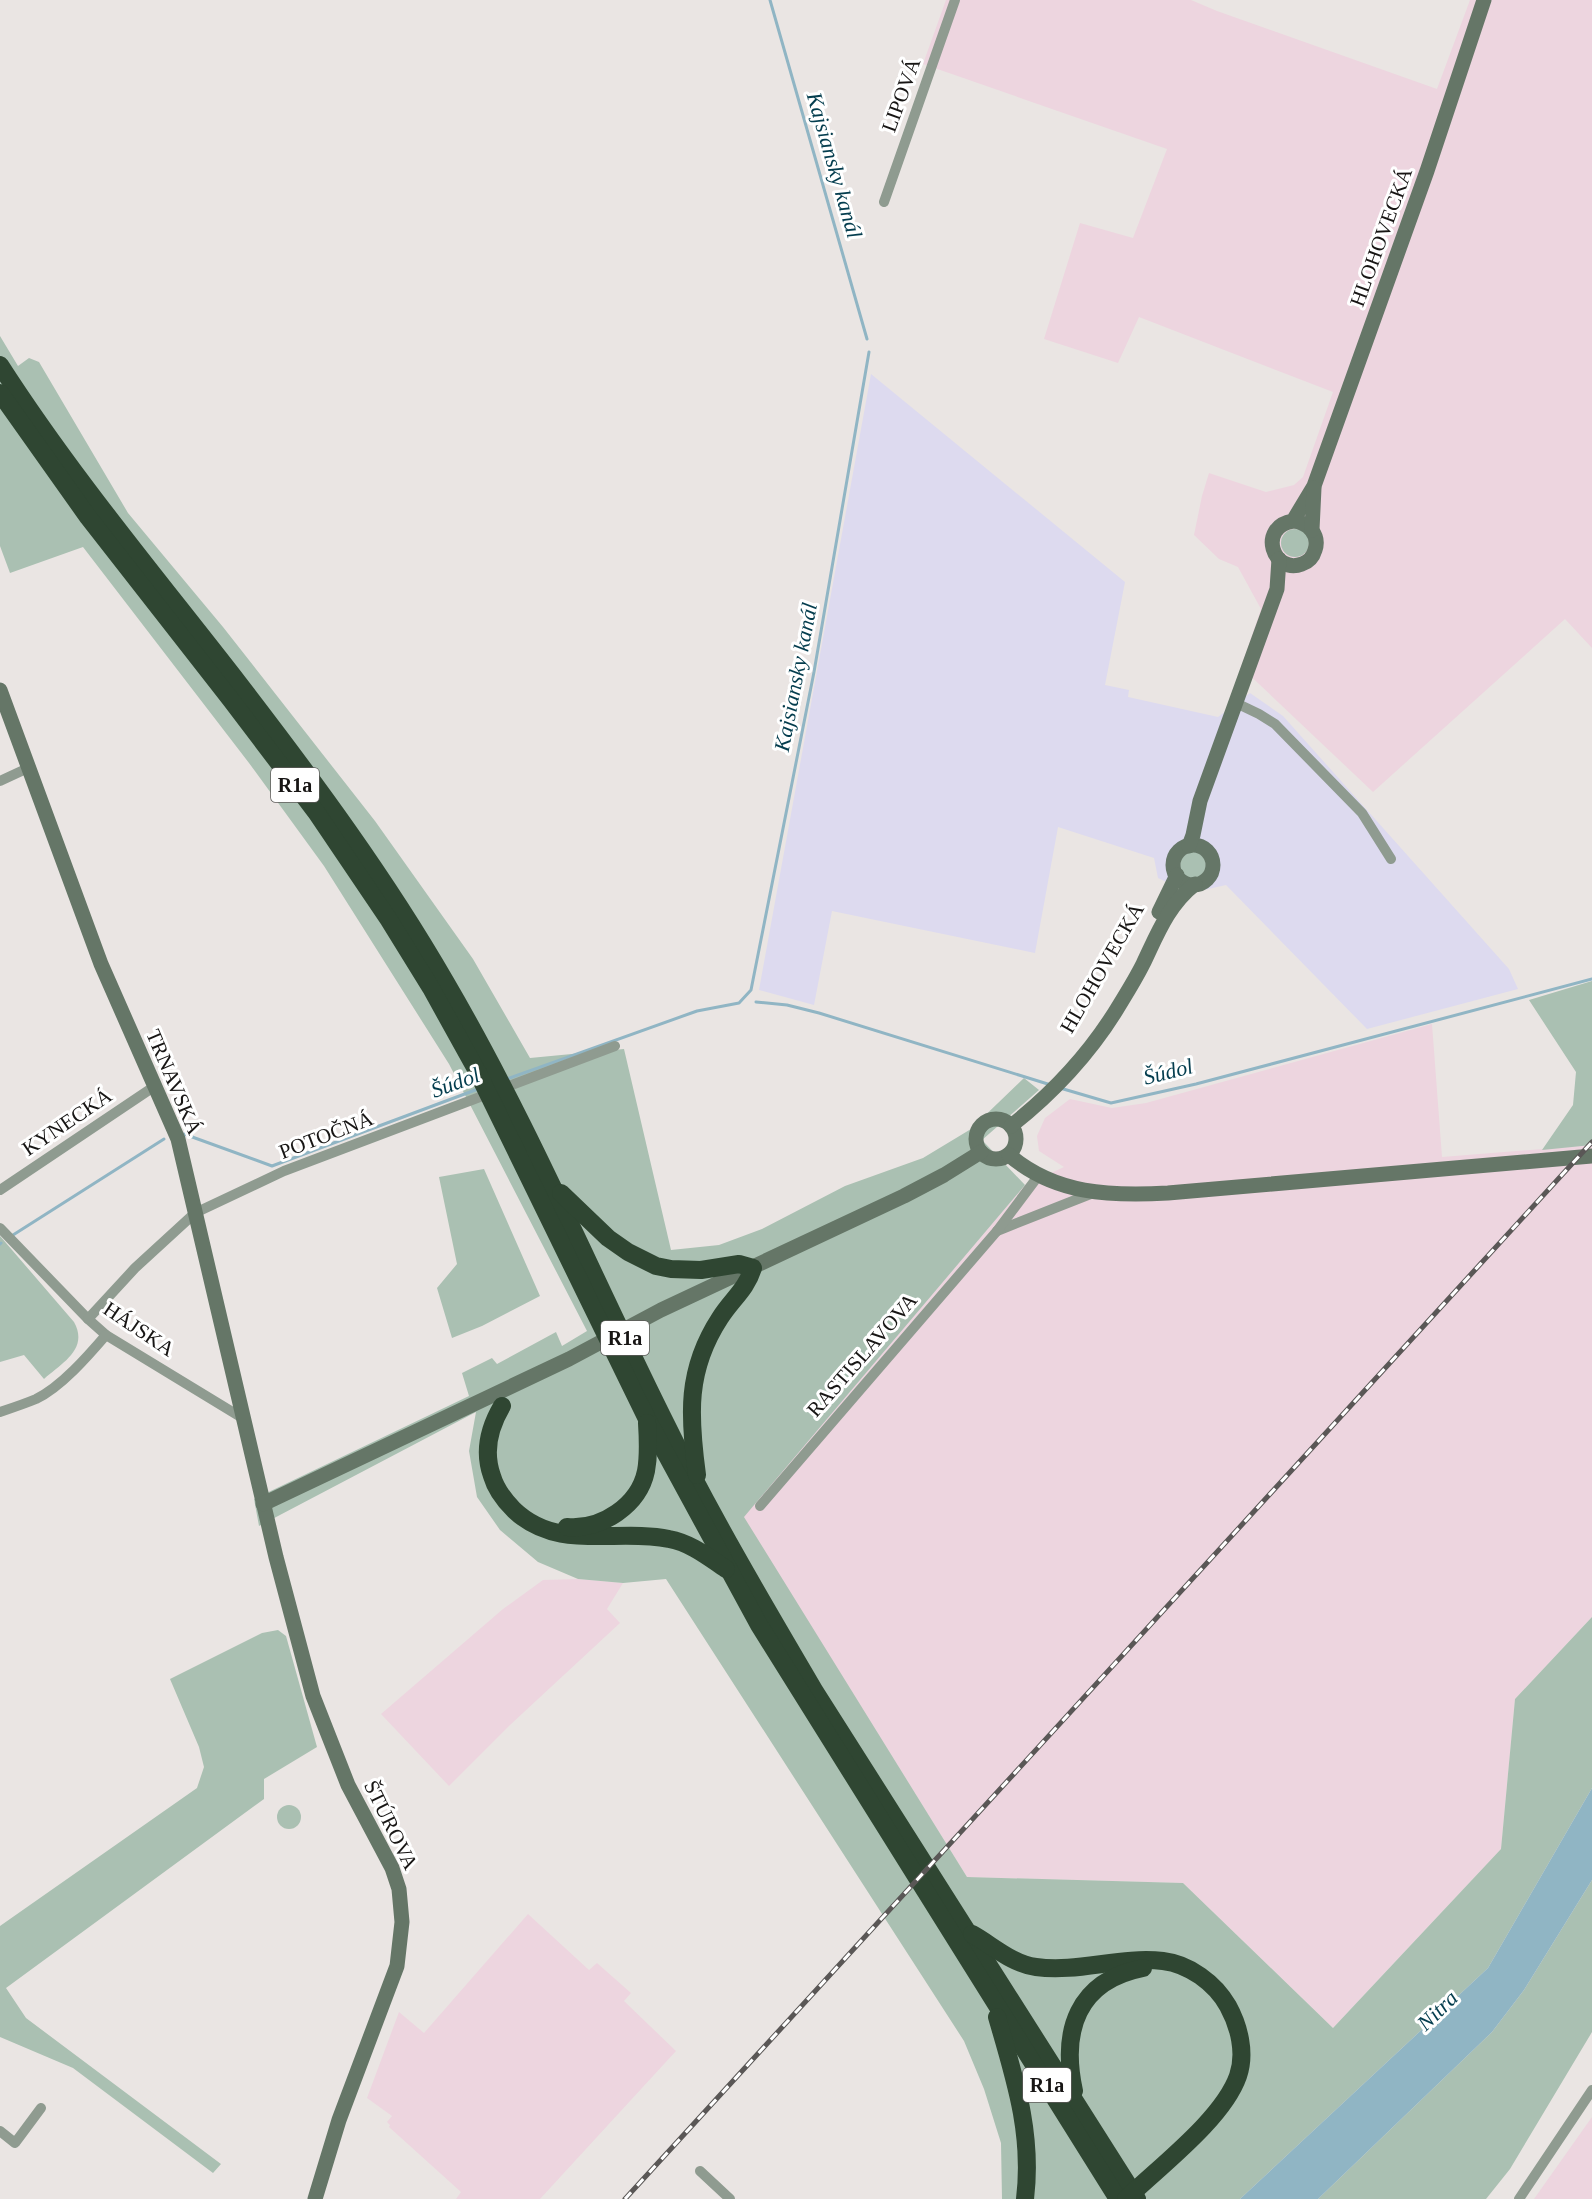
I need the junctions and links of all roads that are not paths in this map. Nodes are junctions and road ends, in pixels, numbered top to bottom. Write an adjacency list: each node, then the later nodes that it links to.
1 (956, 0): 3 (street, LIPOVÁ)
2 (1484, 0): 6 (main road, HLOHOVECKÁ)
3 (884, 202)
4 (0, 365): 21 (highway, R1a)
5 (0, 393): 21 (highway, R1a)
6 (1314, 486): 7 (main road, HLOHOVECKÁ); 8 (main road, HLOHOVECKÁ)
7 (1293, 521): 8 (main road); 9 (main road, HLOHOVECKÁ)
8 (1312, 530): 10 (main road, HLOHOVECKÁ)
9 (1279, 559): 10 (main road); 11 (main road, HLOHOVECKÁ)
10 (1295, 565): 11 (main road, HLOHOVECKÁ)
11 (1277, 589): 13 (main road, HLOHOVECKÁ)
12 (0, 690): 14 (main road, TRNAVSKÁ)
13 (1236, 704): 16 (main road, HLOHOVECKÁ); 17 (street)
14 (28, 768): 15 (street); 23 (main road, TRNAVSKÁ)
15 (0, 781)
16 (1196, 847): 18 (main road); 19 (main road)
17 (1391, 859)
18 (1177, 875): 19 (main road); 22 (main road, HLOHOVECKÁ)
19 (1195, 884): 22 (main road, HLOHOVECKÁ)
20 (615, 1046): 34 (street, POTOČNÁ)
21 (484, 1069): 24 (highway, R1a)
22 (1060, 1080): 25 (main road)
23 (155, 1086): 32 (street, KYNECKÁ); 34 (main road, TRNAVSKÁ)
24 (505, 1110): 31 (highway, R1a); 43 (highway, R1a)
25 (1011, 1126): 26 (main road); 28 (main road)
26 (981, 1152): 28 (main road); 29 (main road)
27 (1592, 1156): 33 (main road)
28 (1015, 1160): 29 (main road); 30 (main road)
29 (962, 1164): 37 (main road)
30 (1039, 1175): 33 (main road); 36 (street, RASTISLAVOVA)
31 (552, 1184): 37 (highway); 44 (highway, R1a)
32 (0, 1190)
33 (1093, 1193): 36 (street, RASTISLAVOVA)
34 (195, 1213): 38 (street, POTOČNÁ); 42 (main road, TRNAVSKÁ)
35 (0, 1228): 38 (street, HÁJSKA)
36 (997, 1231): 46 (street, RASTISLAVOVA)
37 (753, 1268): 40 (main road); 44 (highway)
38 (88, 1319): 39 (street, HÁJSKA)
39 (106, 1335): 41 (street); 42 (street, HÁJSKA)
40 (494, 1402): 43 (highway); 45 (main road); 47 (highway)
41 (0, 1412)
42 (244, 1419): 45 (main road, TRNAVSKÁ)
43 (647, 1419): 47 (highway, R1a)
44 (700, 1491): 48 (highway, R1a)
45 (263, 1504): 57 (main road, ŠTÚROVA)
46 (759, 1506)
47 (729, 1572): 48 (highway, R1a)
48 (905, 1846): 49 (highway, R1a)
49 (959, 1928): 50 (highway, R1a); 52 (highway, R1a); 61 (highway)
50 (990, 1995): 56 (highway, R1a); 59 (highway)
51 (1592, 2090): 63 (street)
52 (1077, 2104): 56 (highway, R1a); 60 (highway)
53 (41, 2108): 54 (street)
54 (0, 2131)
55 (700, 2171): 58 (street)
56 (1110, 2171): 60 (highway, R1a); 62 (highway, R1a)
57 (315, 2199)
58 (730, 2199)
59 (1025, 2199)
60 (1117, 2199)
61 (1126, 2199)
62 (1137, 2199)
63 (1519, 2199)

